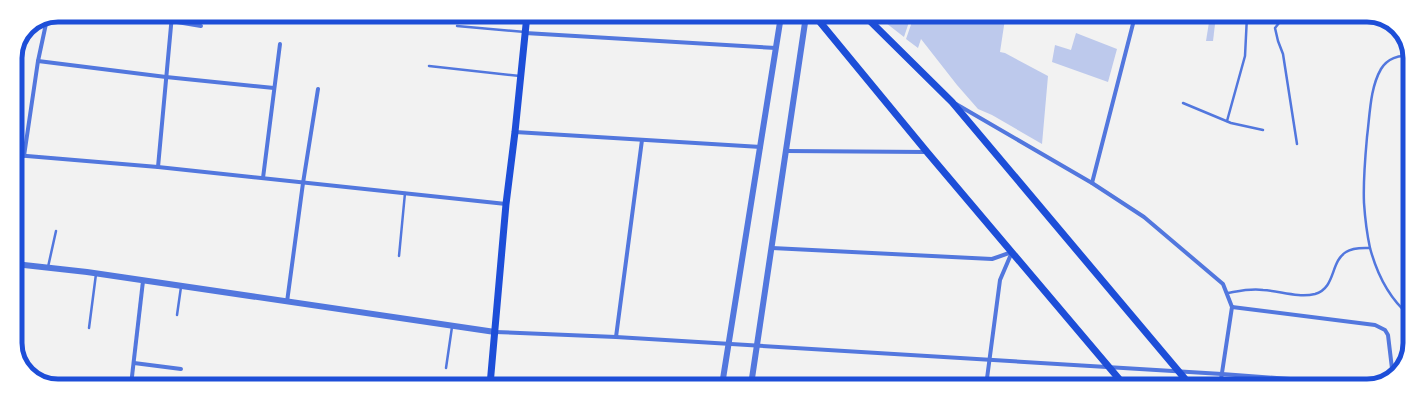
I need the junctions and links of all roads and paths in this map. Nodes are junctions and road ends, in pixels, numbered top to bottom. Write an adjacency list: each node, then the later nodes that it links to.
1 (171, 22): 21 (street)
2 (177, 22): 12 (street)
3 (526, 22): 14 (main road)
4 (780, 22): 16 (street)
5 (805, 22): 32 (street)
6 (820, 22): 33 (main road)
7 (871, 22): 24 (main road)
8 (1133, 22): 38 (street)
9 (1247, 22): 26 (lane)
10 (1280, 22): 30 (lane)
11 (46, 24): 18 (street)
12 (201, 26)
13 (457, 26): 14 (lane)
14 (525, 33): 16 (street); 20 (main road)
15 (280, 44): 22 (street)
16 (776, 48): 31 (street)
17 (1403, 56): 43 (lane)
18 (38, 61): 21 (street); 34 (street)
19 (429, 66): 20 (lane)
20 (521, 76): 28 (main road)
21 (166, 77): 22 (street); 35 (street)
22 (274, 88): 36 (street)
23 (318, 89): 37 (street)
24 (952, 102): 38 (street); 68 (main road)
25 (1183, 103): 26 (lane)
26 (1227, 121): 27 (lane)
27 (1263, 130)
28 (515, 132): 29 (street); 40 (main road)
29 (642, 140): 31 (street); 59 (street)
30 (1297, 144)
31 (761, 147): 60 (street)
32 (786, 151): 33 (street); 42 (street)
33 (927, 152): 44 (main road)
34 (24, 156): 35 (street)
35 (158, 167): 36 (street)
36 (264, 178): 37 (street)
37 (303, 183): 39 (street); 52 (street)
38 (1092, 184): 51 (street)
39 (405, 193): 40 (street); 45 (lane)
40 (506, 204): 58 (main road)
41 (56, 231): 47 (lane)
42 (772, 248): 44 (street); 61 (street)
43 (1370, 248): 51 (lane); 54 (lane)
44 (1012, 252): 62 (street); 65 (main road)
45 (399, 256)
46 (22, 265): 47 (street)
47 (48, 268): 48 (street)
48 (96, 274): 49 (street); 57 (lane)
49 (143, 281): 50 (street); 63 (street)
50 (182, 287): 52 (street); 55 (lane)
51 (1227, 294): 53 (street)
52 (287, 302): 56 (street)
53 (1232, 307): 67 (street); 69 (street)
54 (1403, 310)
55 (177, 315)
56 (452, 326): 58 (street); 64 (lane)
57 (88, 328)
58 (495, 332): 59 (street); 71 (main road)
59 (616, 337): 60 (street)
60 (729, 345): 61 (street); 72 (street)
61 (757, 347): 62 (street); 73 (street)
62 (990, 361): 65 (street); 74 (street)
63 (134, 363): 66 (street); 70 (street)
64 (446, 368)
65 (1109, 368): 68 (street); 75 (main road)
66 (181, 369)
67 (1392, 369)
68 (1179, 372): 69 (street); 76 (main road)
69 (1222, 374): 77 (street); 78 (street)
70 (132, 379)
71 (491, 379)
72 (723, 379)
73 (752, 379)
74 (987, 379)
75 (1119, 379)
76 (1185, 379)
77 (1221, 379)
78 (1290, 379)

